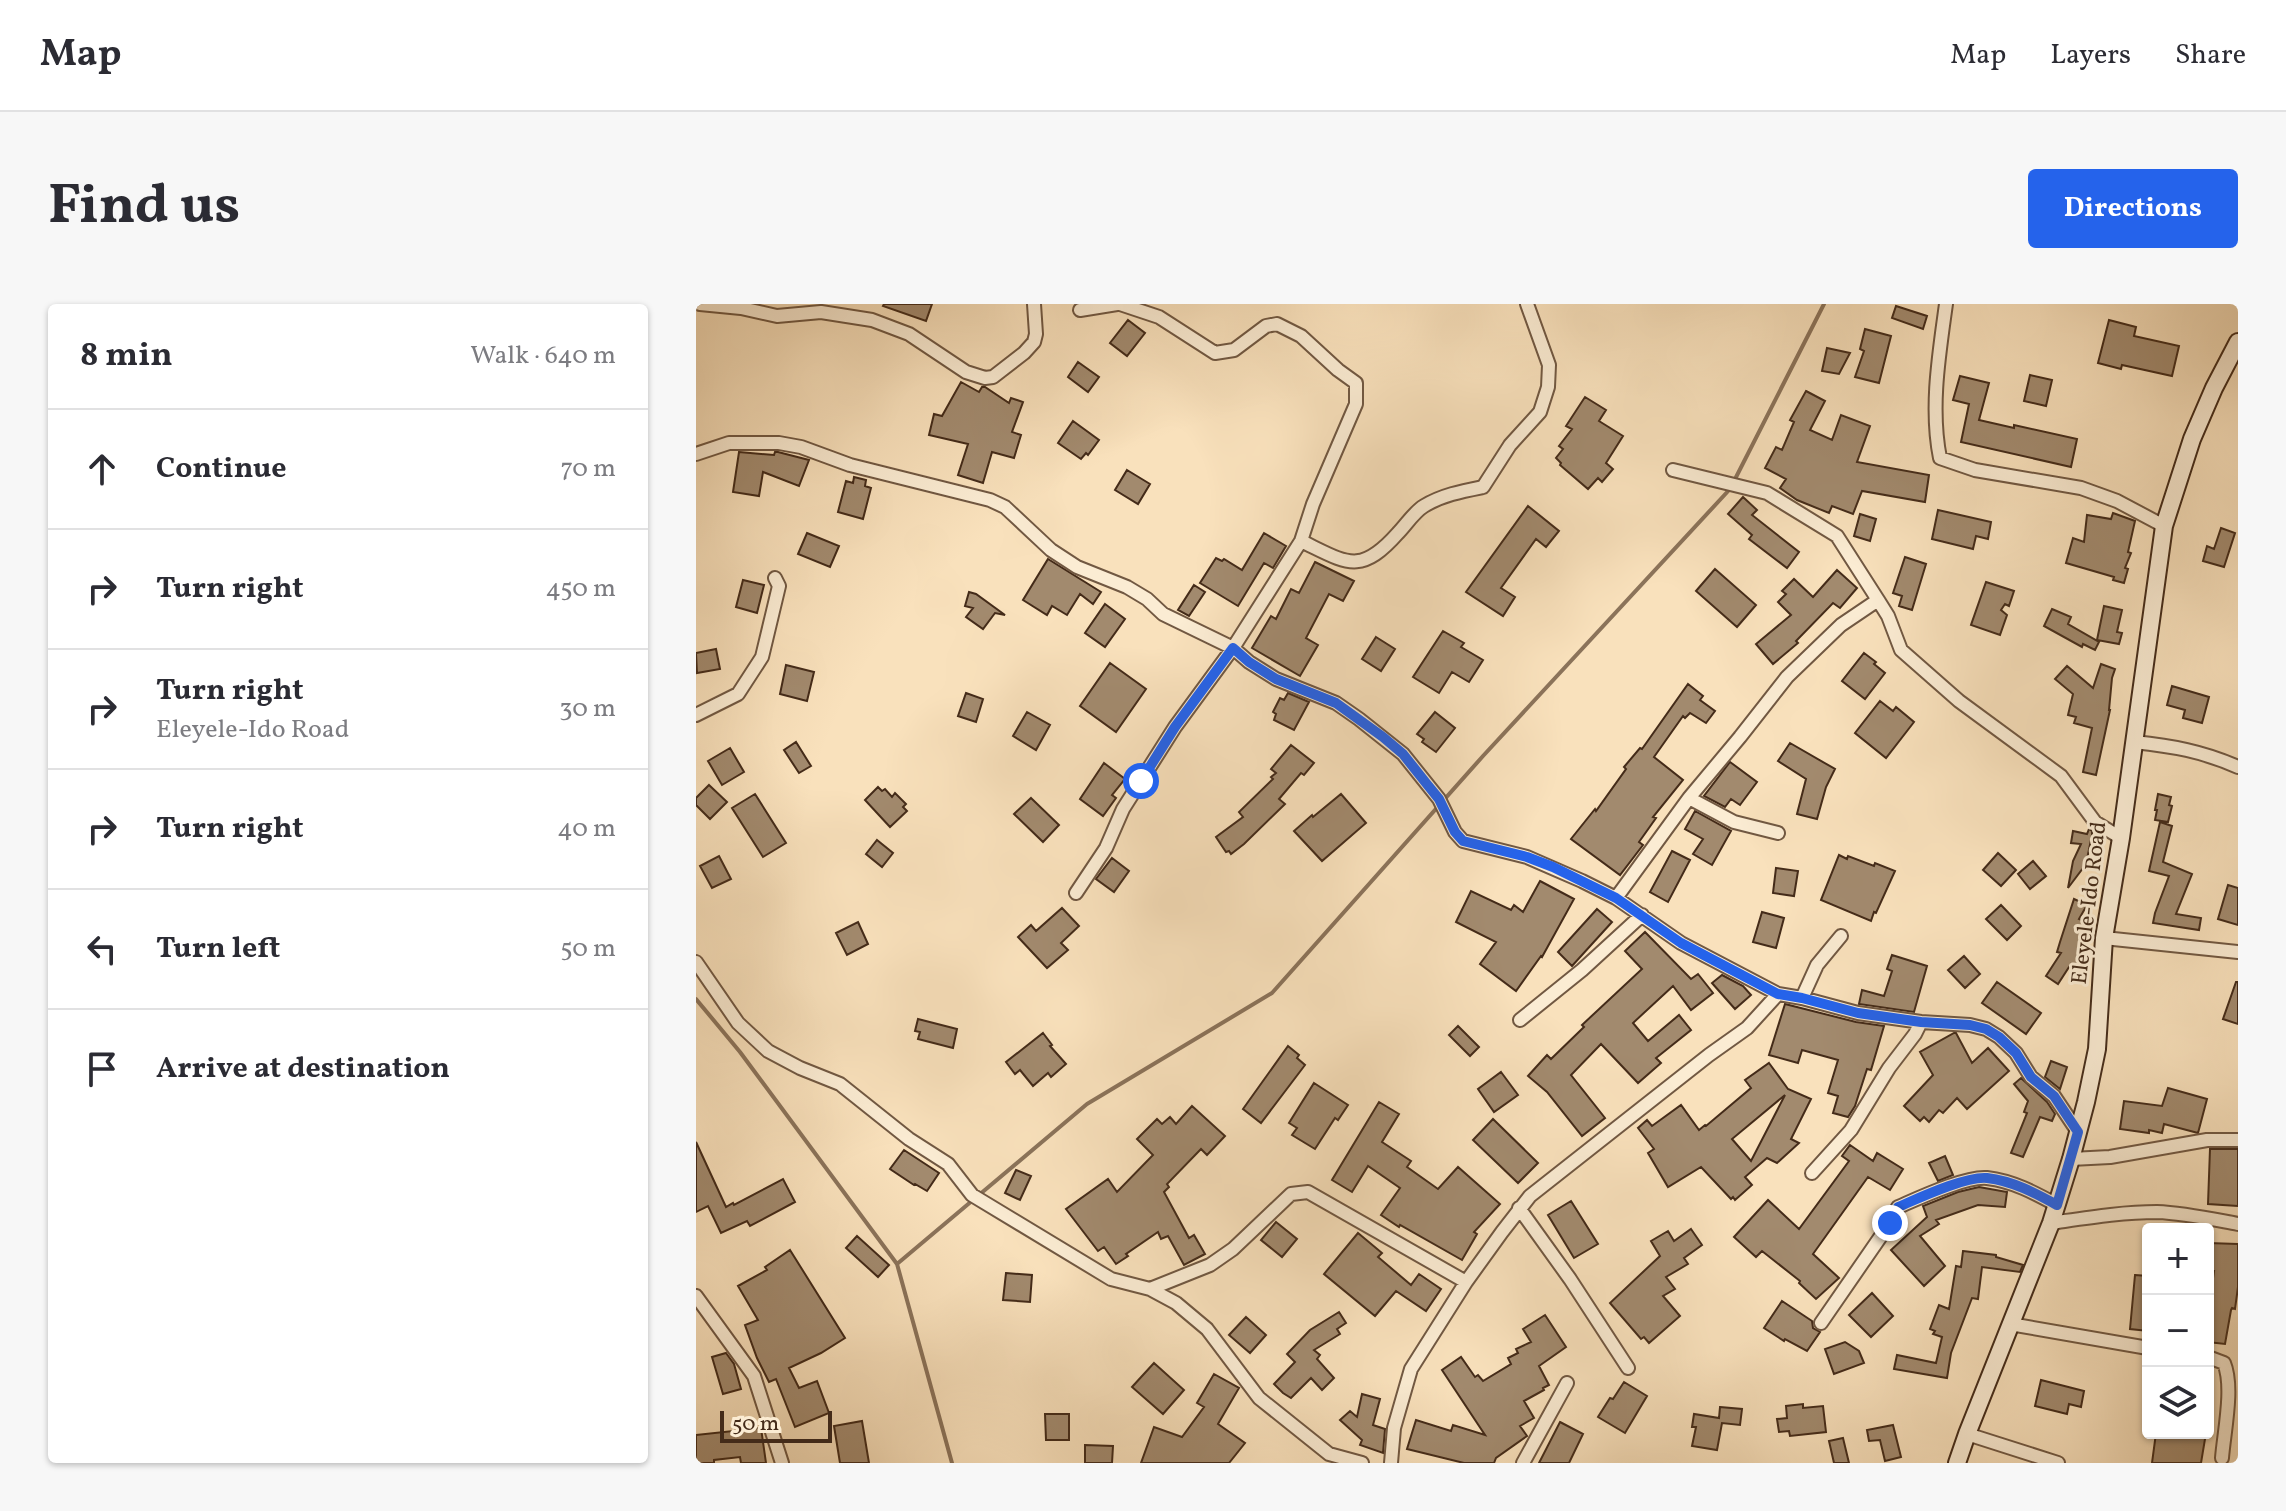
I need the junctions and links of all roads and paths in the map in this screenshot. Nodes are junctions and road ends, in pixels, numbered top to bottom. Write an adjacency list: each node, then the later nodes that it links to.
1 (700, 304): 2 (street); 6 (street)
2 (1034, 304)
3 (1119, 304): 7 (street); 12 (street)
4 (1527, 304): 12 (street)
5 (1946, 304): 11 (street)
6 (696, 309)
7 (1080, 310)
8 (2238, 342): 11 (main road, Eleyele-Ido Road)
9 (696, 454): 15 (street)
10 (1673, 470): 14 (street)
11 (2164, 526): 17 (main road, Eleyele-Ido Road)
12 (1301, 541): 15 (street)
13 (775, 578): 16 (street)
14 (1878, 600): 19 (street); 21 (street)
15 (1233, 648): 22 (street); 23 (street)
16 (696, 715)
17 (2134, 742): 18 (street); 21 (main road, Eleyele-Ido Road)
18 (2238, 767)
19 (1689, 798): 20 (street); 23 (street)
20 (1778, 833)
21 (2121, 838): 26 (main road, Eleyele-Ido Road)
22 (1076, 893)
23 (1616, 898): 24 (street)
24 (1642, 915): 29 (street); 31 (street)
25 (1841, 936): 30 (street)
26 (2104, 938): 27 (street); 33 (main road, Eleyele-Ido Road)
27 (2238, 952)
28 (696, 962): 42 (street)
29 (1778, 994): 30 (street); 38 (street)
30 (1802, 998): 32 (street)
31 (1520, 1020)
32 (1921, 1022): 33 (street); 36 (street)
33 (2078, 1132): 35 (main road, Eleyele-Ido Road)
34 (2238, 1140): 35 (street)
35 (2071, 1159): 37 (main road, Eleyele-Ido Road)
36 (1812, 1173)
37 (2057, 1205): 39 (main road, Eleyele-Ido Road); 44 (street)
38 (1519, 1208): 41 (street); 48 (street)
39 (2051, 1223): 40 (street); 45 (main road, Eleyele-Ido Road)
40 (2238, 1224)
41 (1466, 1282): 42 (street); 54 (street)
42 (1150, 1289): 53 (street)
43 (696, 1296): 52 (street)
44 (1821, 1323)
45 (2010, 1324): 46 (street); 50 (main road, Eleyele-Ido Road)
46 (2142, 1347)
47 (2214, 1359): 51 (street)
48 (1628, 1368)
49 (1567, 1383): 55 (street)
50 (1967, 1434): 56 (main road, Eleyele-Ido Road); 57 (street)
51 (2222, 1458)
52 (782, 1463)
53 (1362, 1463)
54 (1391, 1463)
55 (1523, 1463)
56 (1957, 1463)
57 (2058, 1463)

